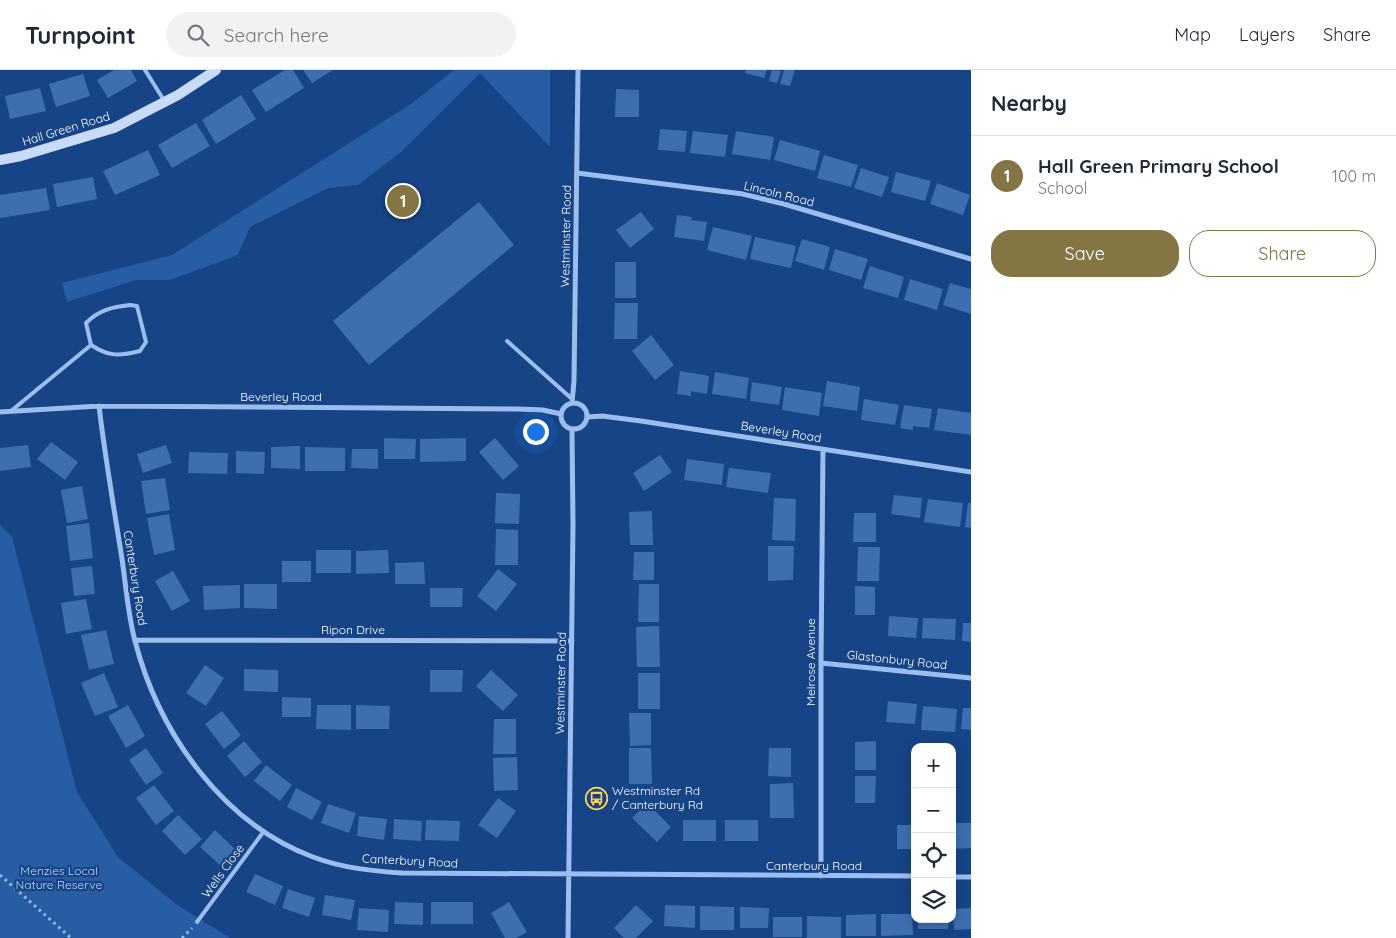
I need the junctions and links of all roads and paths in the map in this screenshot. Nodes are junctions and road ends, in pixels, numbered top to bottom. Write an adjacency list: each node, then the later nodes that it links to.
1 (145, 70): 4 (lane)
2 (215, 70): 4 (street, Hall Green Road)
3 (578, 70): 6 (street, Westminster Road)
4 (164, 102): 5 (street, Hall Green Road)
5 (0, 160)
6 (577, 173): 7 (street, Lincoln Road); 10 (street, Westminster Road)
7 (971, 258)
8 (507, 341): 10 (lane)
9 (91, 345): 9 (lane); 12 (lane)
10 (572, 401): 14 (street); 15 (street)
11 (99, 406): 12 (street, Beverley Road); 14 (street, Beverley Road); 19 (street, Canterbury Road)
12 (10, 411): 13 (street, Beverley Road)
13 (0, 412)
14 (561, 414): 16 (street)
15 (588, 417): 16 (street); 17 (street, Beverley Road)
16 (572, 429): 20 (street, Westminster Road)
17 (823, 449): 18 (street, Beverley Road); 21 (street, Melrose Avenue)
18 (971, 472)
19 (135, 640): 20 (street, Ripon Drive); 23 (street, Canterbury Road)
20 (572, 641): 24 (street, Westminster Road)
21 (821, 663): 22 (street, Glastonbury Road); 26 (street, Melrose Avenue)
22 (971, 678)
23 (264, 831): 24 (street, Canterbury Road); 30 (lane, Wells Close)
24 (568, 874): 26 (street, Canterbury Road); 32 (street, Westminster Road)
25 (0, 875): 31 (path)
26 (821, 876): 27 (street, Canterbury Road)
27 (911, 876)
28 (956, 877): 29 (street)
29 (971, 877)
30 (198, 922)
31 (71, 938)
32 (568, 938)

